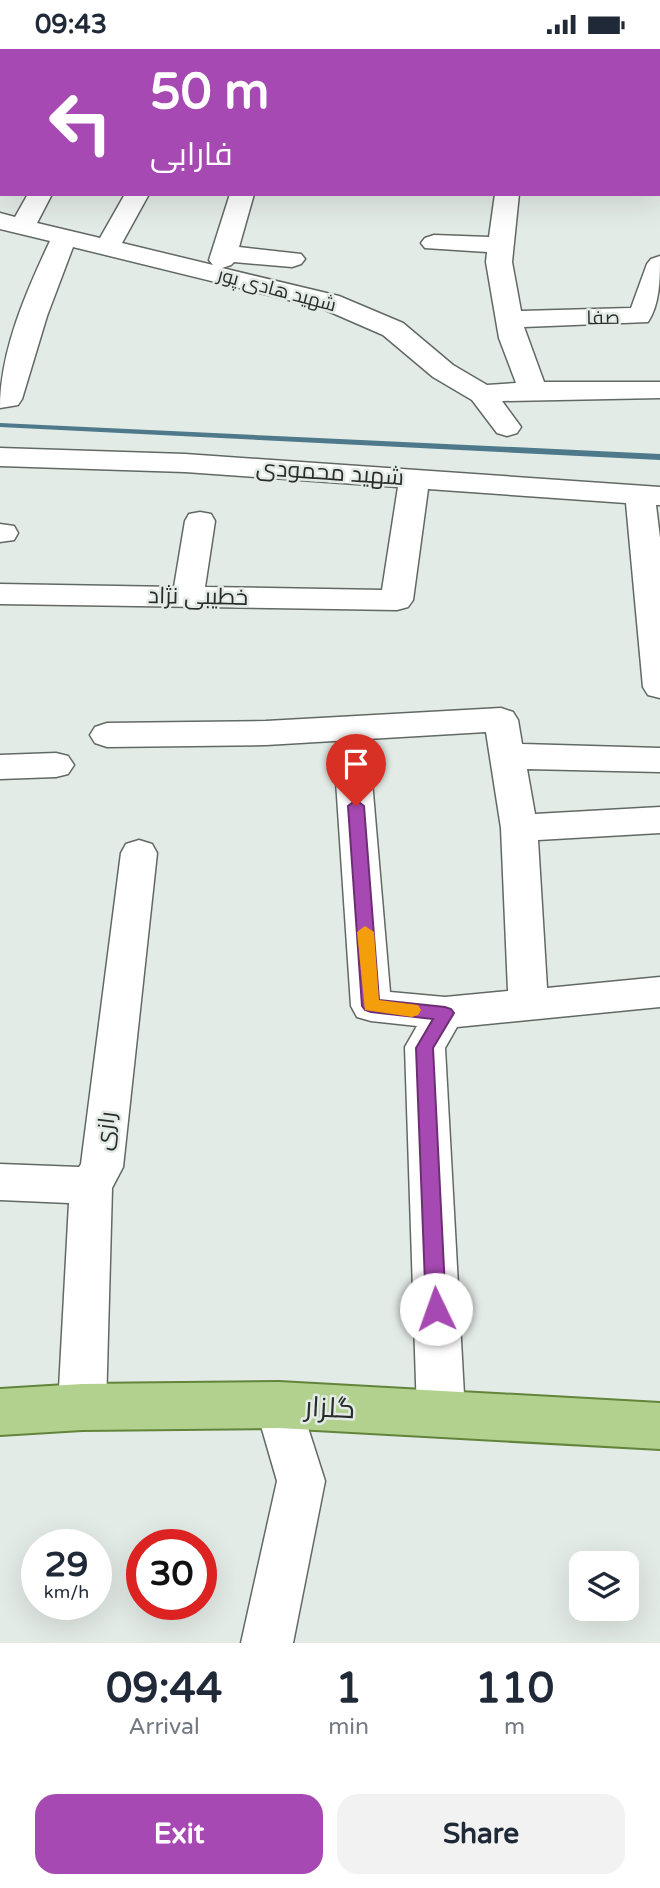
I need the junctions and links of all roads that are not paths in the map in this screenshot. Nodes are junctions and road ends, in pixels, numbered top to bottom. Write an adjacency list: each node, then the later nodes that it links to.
1 (38, 196): 5 (street)
2 (136, 196): 9 (street)
3 (234, 196): 10 (street)
4 (507, 196): 8 (street)
5 (11, 223): 6 (street, شهید هادی پور)
6 (65, 236): 9 (street, شهید هادی پور); 16 (street)
7 (434, 243): 8 (street)
8 (501, 245): 12 (street)
9 (108, 246): 15 (street, شهید هادی پور)
10 (292, 259)
11 (660, 264): 12 (street, صفا)
12 (510, 319): 13 (street)
13 (533, 390): 14 (street); 15 (street)
14 (660, 390)
15 (482, 394): 17 (street)
16 (0, 399)
17 (507, 427)
18 (0, 457): 19 (street, شهید محمودی)
19 (414, 479): 20 (street, شهید محمودی); 23 (street, خطیبی نژاد)
20 (650, 496): 24 (street)
21 (200, 521): 23 (street)
22 (0, 594): 23 (street, خطیبی نژاد)
23 (188, 596)
24 (660, 687)
25 (107, 735): 26 (street)
26 (509, 756): 27 (street); 32 (street)
27 (660, 760)
28 (56, 765): 29 (street)
29 (0, 767)
30 (354, 781): 36 (street)
31 (660, 820): 32 (street)
32 (519, 828): 35 (street)
33 (139, 853): 38 (street, رازی)
34 (660, 992): 35 (street)
35 (528, 1004): 36 (street)
36 (445, 1013): 42 (street)
37 (0, 1182): 38 (street)
38 (91, 1186): 40 (street, رازی)
39 (279, 1405): 40 (main road, گلزار); 42 (main road, گلزار); 44 (street)
40 (82, 1408): 41 (main road, گلزار)
41 (0, 1412)
42 (441, 1413): 43 (main road, گلزار)
43 (660, 1426)
44 (267, 1643)

